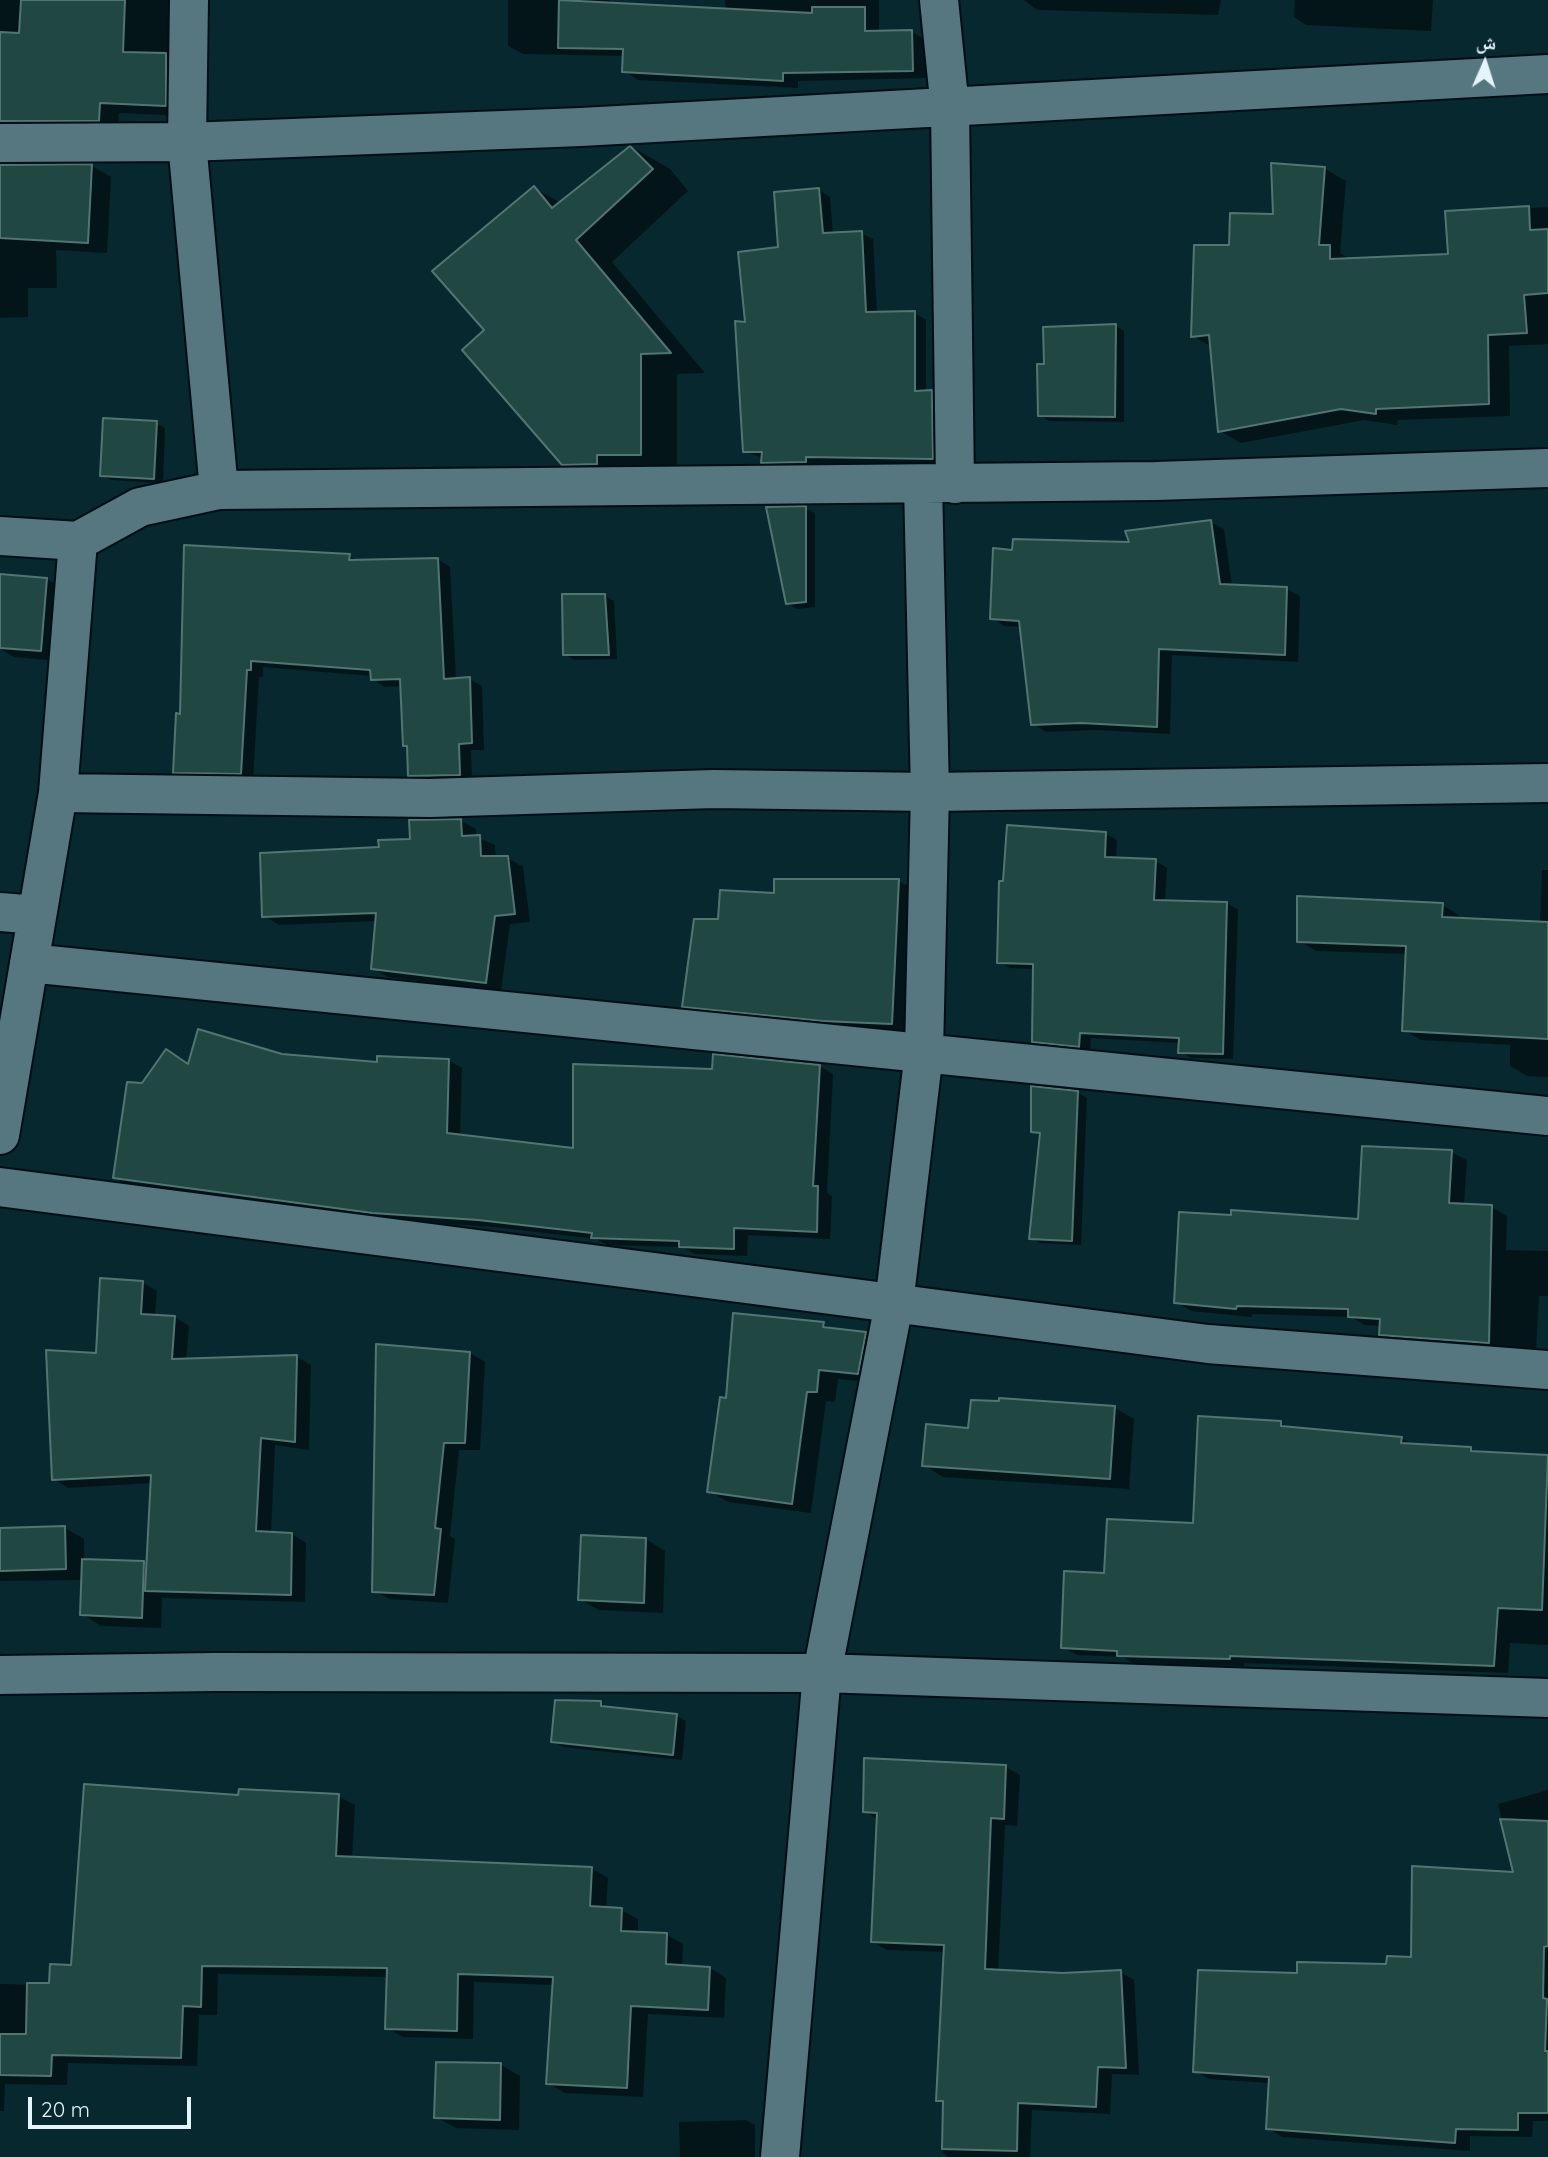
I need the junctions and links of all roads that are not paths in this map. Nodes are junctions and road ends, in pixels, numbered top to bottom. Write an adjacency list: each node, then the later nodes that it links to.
1 (189, 0): 5 (street)
2 (939, 0): 4 (street)
3 (1548, 74): 4 (street)
4 (950, 108): 5 (street); 8 (street)
5 (187, 142): 6 (street); 9 (street)
6 (0, 144)
7 (1548, 468): 8 (street)
8 (939, 484): 9 (street); 13 (street)
9 (219, 490): 11 (street)
10 (0, 536): 11 (street)
11 (78, 541): 14 (street)
12 (1548, 783): 13 (street)
13 (930, 792): 14 (street); 18 (street)
14 (58, 793): 16 (street)
15 (0, 912): 16 (street)
16 (37, 915): 17 (street)
17 (29, 963): 18 (street); 20 (street)
18 (924, 1052): 19 (street); 22 (street)
19 (1548, 1116)
20 (0, 1135)
21 (0, 1187): 22 (street)
22 (894, 1304): 23 (street); 24 (street)
23 (1548, 1370)
24 (822, 1673): 25 (street); 26 (street); 27 (street)
25 (0, 1675)
26 (1548, 1698)
27 (780, 2157)

